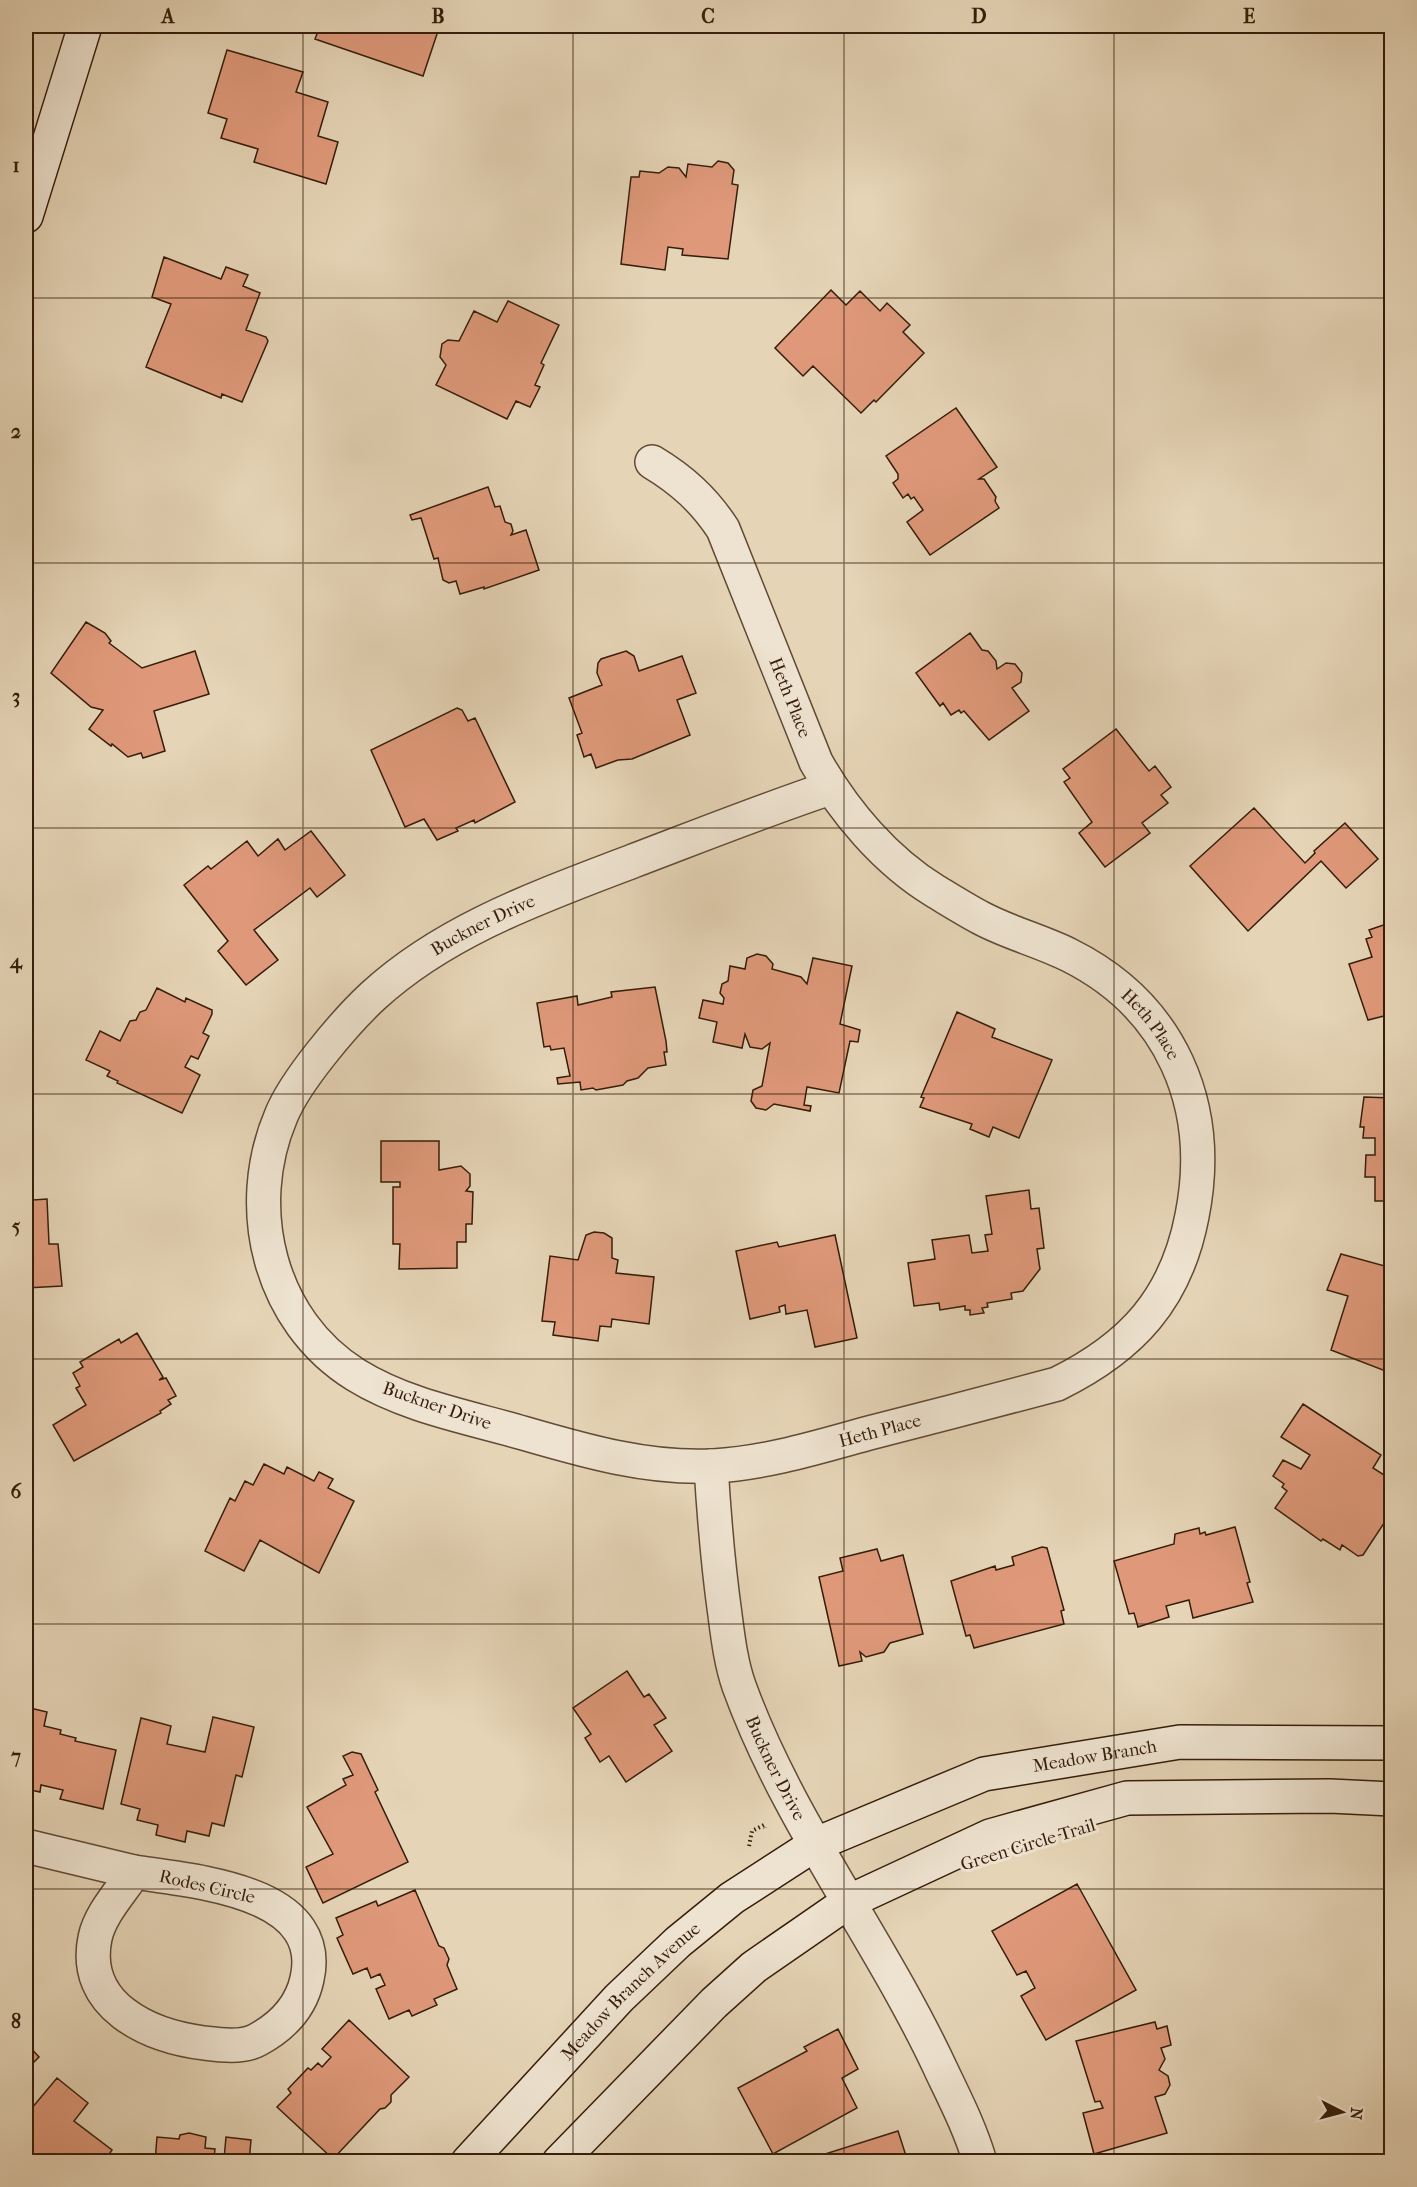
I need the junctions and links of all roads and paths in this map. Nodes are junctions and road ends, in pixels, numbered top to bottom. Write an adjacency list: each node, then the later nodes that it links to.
1 (85, 26): 2 (street)
2 (26, 216)
3 (652, 462): 4 (street, Heth Place)
4 (830, 788): 5 (street, Heth Place); 5 (street, Buckner Drive)
5 (711, 1466): 8 (street, Buckner Drive)
6 (1392, 1743): 8 (street, Meadow Branch)
7 (1392, 1799): 11 (street)
8 (814, 1845): 11 (street, Buckner Drive); 12 (street, Meadow Branch Avenue)
9 (26, 1846): 10 (street, Rodes Circle)
10 (134, 1872): 10 (street, Rodes Circle)
11 (848, 1902): 13 (street); 14 (street, Buckner Drive)
12 (468, 2162)
13 (559, 2162)
14 (980, 2162)

